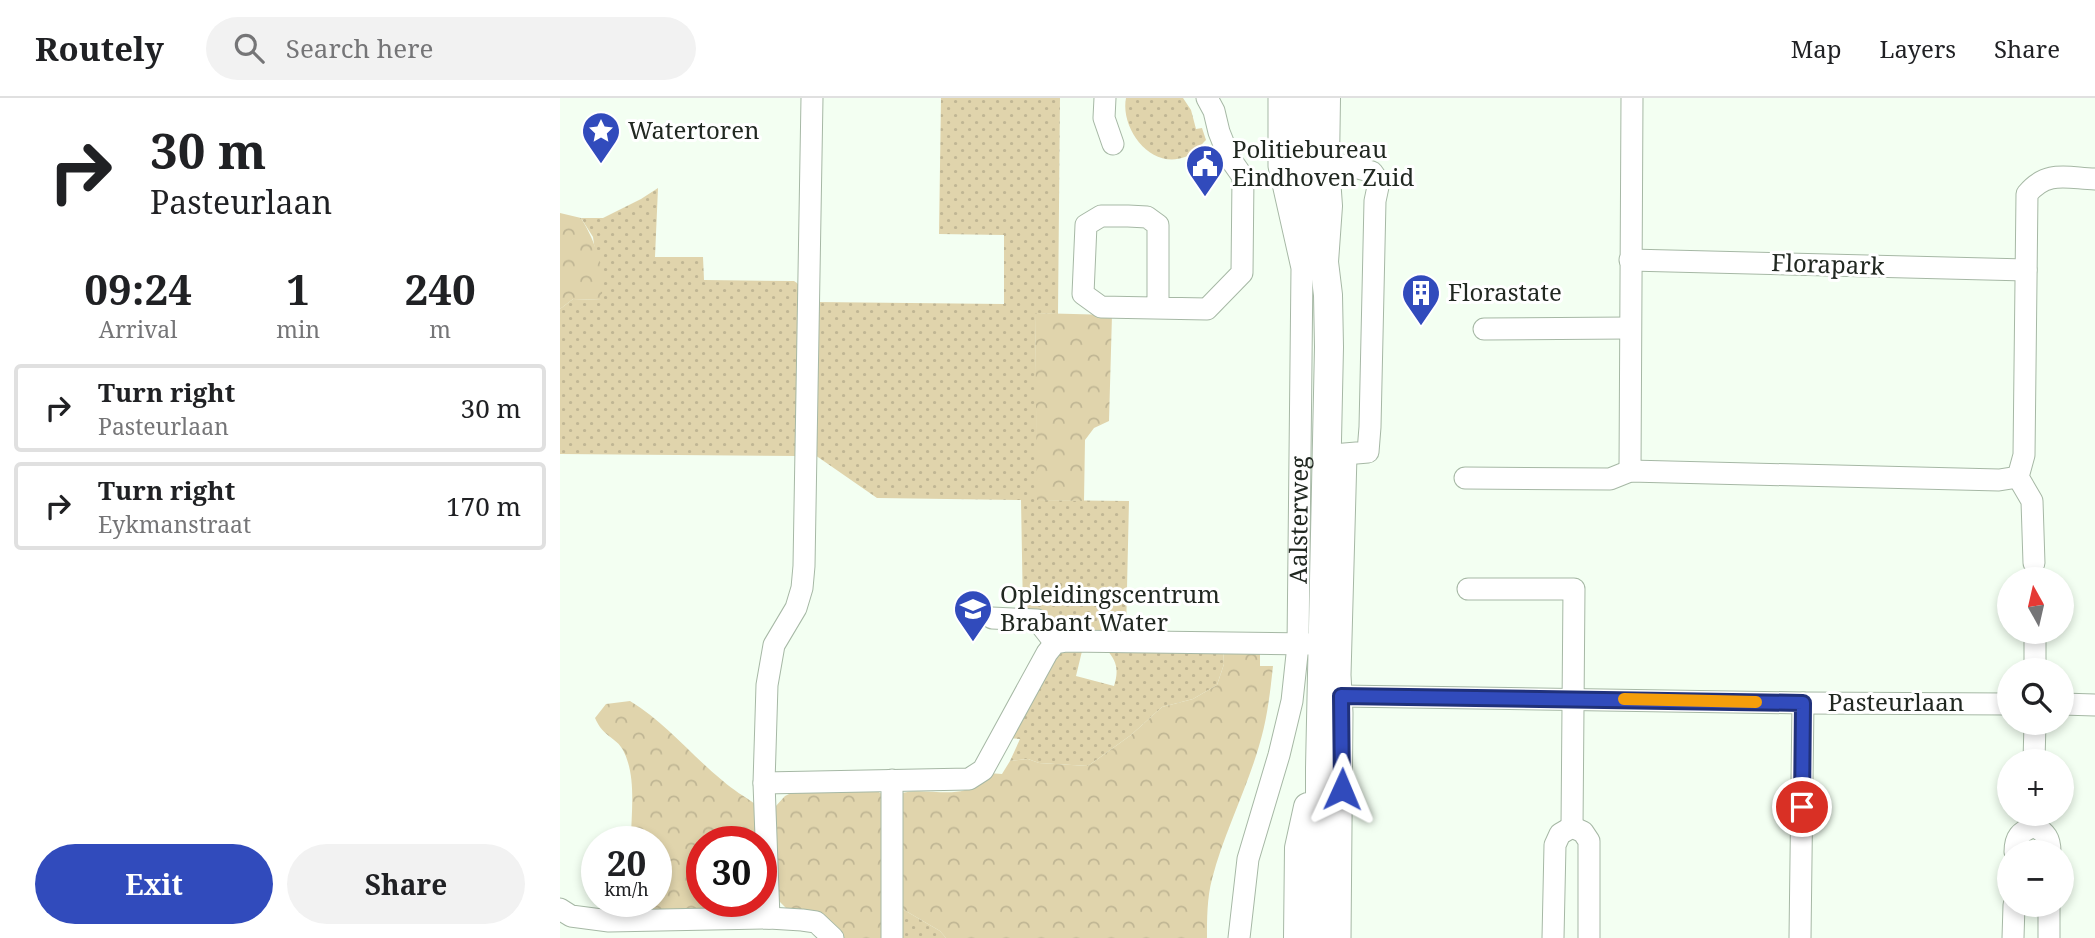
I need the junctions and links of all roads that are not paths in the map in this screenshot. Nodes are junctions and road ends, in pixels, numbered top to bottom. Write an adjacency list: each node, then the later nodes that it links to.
1 (812, 98): 34 (street)
2 (1105, 98): 8 (street)
3 (1207, 98): 14 (street)
4 (1279, 98): 25 (street, Aalsterweg)
5 (1299, 98): 12 (main road, Aalsterweg)
6 (1326, 98): 9 (main road, Aalsterweg)
7 (1632, 98): 11 (street)
8 (1114, 144)
9 (1325, 164): 12 (main road, Aalsterweg); 17 (street)
10 (2095, 178): 13 (street)
11 (1630, 260): 13 (street, Florapark); 15 (street)
12 (1324, 262): 17 (main road, Aalsterweg)
13 (2026, 270): 19 (street)
14 (1158, 308): 14 (street)
15 (1629, 328): 16 (street); 18 (street)
16 (1484, 329)
17 (1336, 455): 25 (main road, Aalsterweg); 26 (street, Aalsterweg)
18 (1630, 471): 19 (street); 20 (street)
19 (2018, 477): 21 (street)
20 (1465, 478)
21 (2034, 563)
22 (1468, 589): 27 (street)
23 (992, 618): 24 (street)
24 (1055, 643): 25 (street); 33 (street)
25 (1311, 645): 32 (main road, Aalsterweg); 45 (street, Aalsterweg)
26 (1341, 696): 27 (street, Pasteurlaan); 48 (street, Aalsterweg)
27 (1574, 698): 28 (street, Pasteurlaan); 36 (street)
28 (1803, 703): 29 (street, Pasteurlaan); 51 (street)
29 (1997, 704)
30 (2074, 704): 31 (street)
31 (2095, 705)
32 (1320, 768): 46 (main road, Aalsterweg); 47 (main road, Aalsterweg)
33 (892, 780): 34 (street); 44 (street)
34 (764, 783): 41 (street)
35 (2027, 826): 37 (street)
36 (1572, 827): 49 (street); 50 (street)
37 (2016, 840)
38 (560, 909): 42 (street)
39 (2014, 917): 52 (street)
40 (2049, 917): 53 (street)
41 (769, 918): 42 (street); 43 (street)
42 (609, 929)
43 (833, 938)
44 (892, 938)
45 (1239, 938)
46 (1298, 938)
47 (1320, 938)
48 (1340, 938)
49 (1553, 938)
50 (1589, 938)
51 (1800, 938)
52 (2013, 938)
53 (2049, 938)

